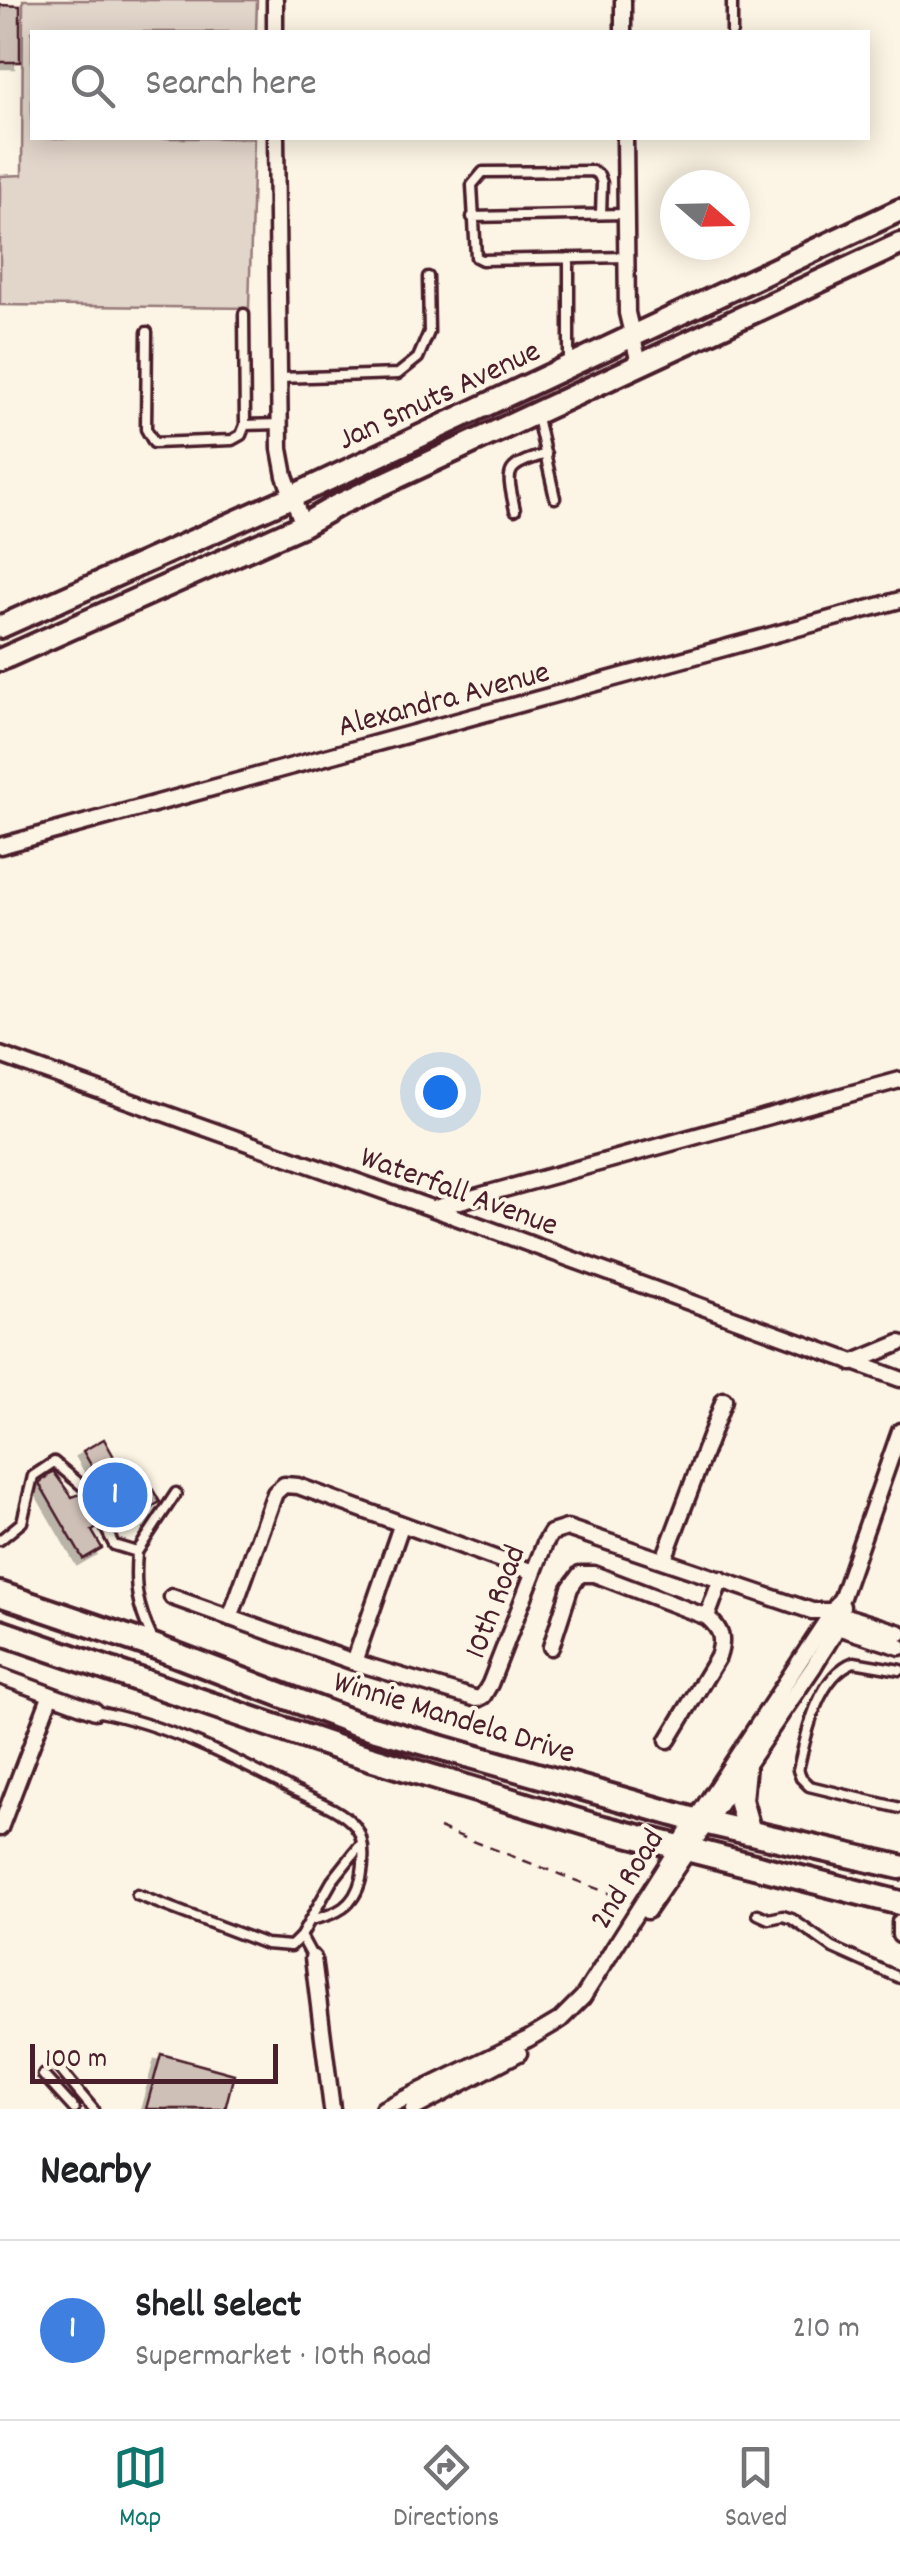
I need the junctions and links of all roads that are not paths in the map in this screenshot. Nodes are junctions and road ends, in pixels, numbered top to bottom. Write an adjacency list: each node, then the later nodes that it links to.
1 (275, 0): 4 (street)
2 (623, 0): 5 (street)
3 (732, 0): 6 (lane)
4 (275, 30)
5 (623, 30)
6 (732, 30)
7 (276, 140): 22 (street)
8 (625, 140): 11 (street)
9 (900, 210): 19 (main road, Jan Smuts Avenue)
10 (601, 214): 11 (lane); 12 (lane); 12 (lane)
11 (626, 214): 14 (street)
12 (472, 217): 15 (lane)
13 (900, 244): 20 (main road, Jan Smuts Avenue)
14 (627, 257): 15 (lane); 19 (street)
15 (570, 258): 21 (lane)
16 (428, 278): 22 (lane)
17 (244, 314): 25 (lane)
18 (147, 332): 25 (lane)
19 (632, 338): 20 (street); 21 (main road, Jan Smuts Avenue)
20 (639, 364): 23 (main road, Jan Smuts Avenue)
21 (569, 366): 27 (main road, Jan Smuts Avenue)
22 (279, 378): 24 (street)
23 (536, 412): 26 (lane); 30 (main road, Jan Smuts Avenue)
24 (280, 424): 25 (lane); 27 (street)
25 (245, 425)
26 (546, 454): 28 (lane); 29 (lane)
27 (291, 497): 30 (street); 32 (main road, Jan Smuts Avenue)
28 (555, 498)
29 (516, 510)
30 (303, 525): 33 (main road, Jan Smuts Avenue)
31 (900, 600): 34 (street, Alexandra Avenue)
32 (0, 627)
33 (0, 660)
34 (0, 846)
35 (0, 1055): 37 (street, Waterfall Avenue)
36 (900, 1080): 37 (street)
37 (434, 1208): 39 (street, Waterfall Avenue)
38 (900, 1343): 39 (street)
39 (852, 1362): 40 (street, Waterfall Avenue)
40 (900, 1379)
41 (724, 1400): 47 (street)
42 (900, 1431): 53 (street, 2nd Road)
43 (176, 1493): 46 (lane)
44 (401, 1526): 48 (street); 54 (street); 60 (street)
45 (0, 1540): 46 (lane)
46 (138, 1552): 57 (lane)
47 (664, 1559): 48 (street, 10th Road); 49 (street, 10th Road)
48 (532, 1572): 60 (street, 10th Road)
49 (721, 1579): 52 (street); 53 (street, 10th Road)
50 (0, 1594): 57 (main road, Winnie Mandela Drive)
51 (172, 1597): 54 (street, 10th Road)
52 (708, 1617): 58 (street); 65 (street)
53 (829, 1617): 56 (street); 59 (street); 66 (street, 2nd Road); 68 (street, 2nd Road)
54 (230, 1618): 60 (street, 10th Road)
55 (0, 1632): 72 (main road, Winnie Mandela Drive)
56 (900, 1633)
57 (156, 1646): 68 (main road, Winnie Mandela Drive)
58 (551, 1647)
59 (900, 1648)
60 (354, 1662)
61 (900, 1670): 67 (lane)
62 (0, 1676): 63 (street)
63 (50, 1697): 64 (street); 69 (street)
64 (94, 1711): 71 (lane)
65 (668, 1740)
66 (743, 1769): 68 (street, 2nd Road); 70 (main road)
67 (900, 1808)
68 (701, 1821): 70 (main road, Winnie Mandela Drive); 72 (street, 2nd Road)
69 (0, 1828)
70 (749, 1832): 73 (main road, Winnie Mandela Drive)
71 (362, 1843): 77 (lane); 77 (lane)
72 (684, 1849): 75 (main road, Winnie Mandela Drive); 88 (street, 2nd Road); 89 (street, 2nd Road)
73 (900, 1867)
74 (136, 1895): 80 (lane)
75 (900, 1903)
76 (758, 1914): 82 (lane)
77 (311, 1920): 80 (lane)
78 (900, 1922): 79 (street)
79 (900, 1935)
80 (301, 1936): 81 (lane)
81 (313, 1958): 87 (street)
82 (900, 1978)
83 (58, 2067): 86 (lane)
84 (44, 2075): 85 (lane)
85 (74, 2109)
86 (94, 2109)
87 (332, 2109)
88 (383, 2109)
89 (413, 2109)

